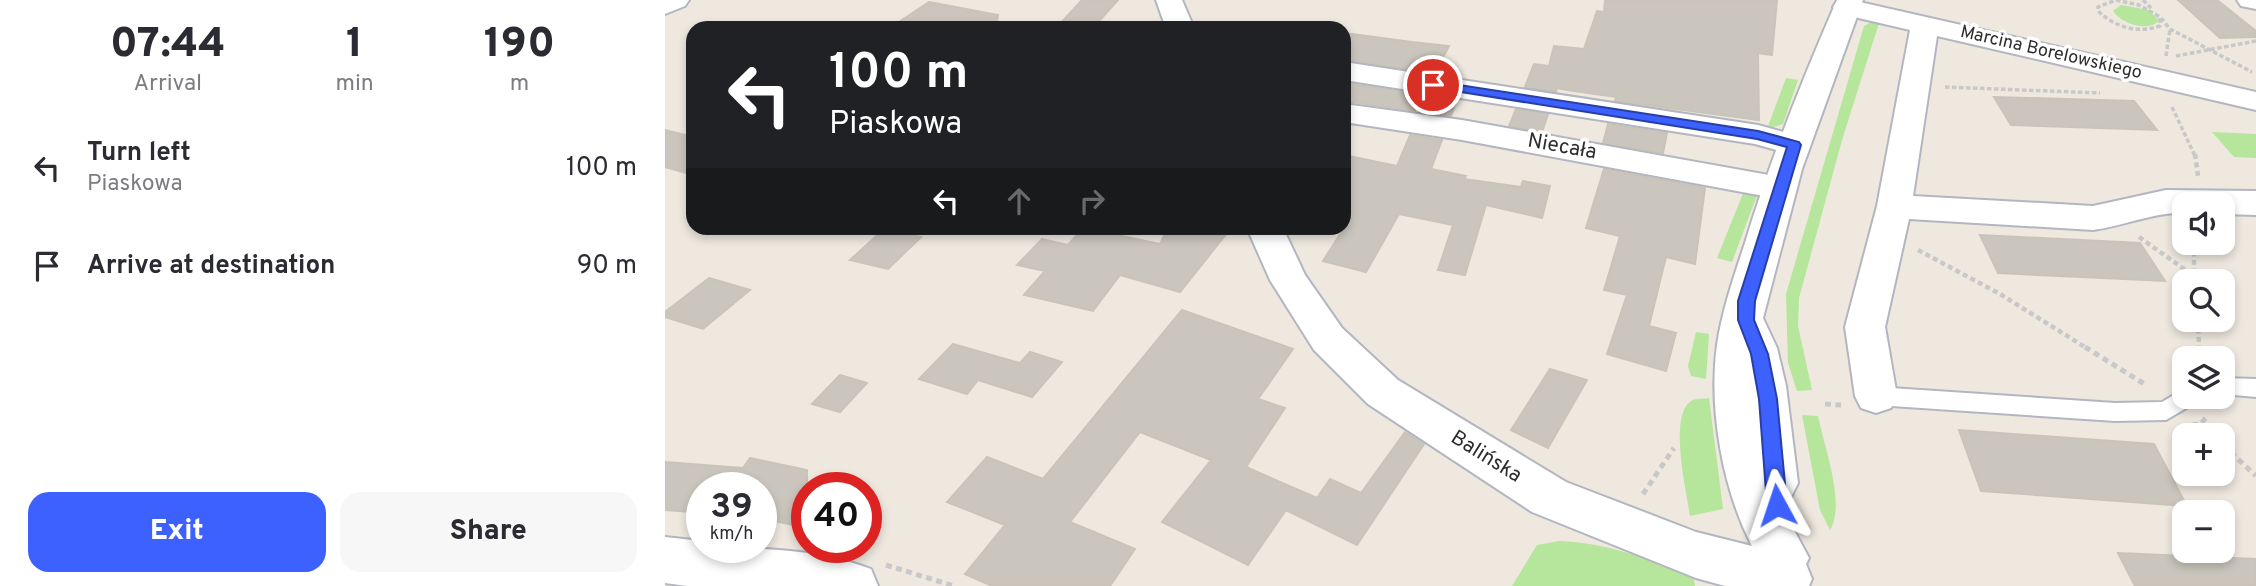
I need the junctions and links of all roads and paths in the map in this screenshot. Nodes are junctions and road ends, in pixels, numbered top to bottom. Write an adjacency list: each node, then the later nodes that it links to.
1 (675, 0): 7 (street)
2 (1169, 0): 9 (street)
3 (2143, 0): 8 (path)
4 (2250, 0): 5 (street)
5 (2256, 1)
6 (1848, 4): 10 (street, Marcina Borelowskiego); 21 (street)
7 (665, 6)
8 (2160, 17): 8 (path); 11 (path)
9 (1177, 21)
10 (1925, 26): 14 (street, Marcina Borelowskiego); 17 (street)
11 (2170, 29): 13 (path); 14 (path)
12 (2256, 41): 13 (path)
13 (2207, 49): 14 (path); 16 (path)
14 (2164, 67): 19 (street, Marcina Borelowskiego); 22 (path)
15 (1351, 72): 21 (street)
16 (2256, 75)
17 (1914, 86): 18 (path); 25 (street)
18 (2110, 93)
19 (2256, 101)
20 (1351, 115): 23 (street, Niecała)
21 (1794, 145): 23 (street)
22 (2199, 170)
23 (1780, 188): 39 (street)
24 (2256, 203): 25 (street)
25 (1906, 206): 31 (path); 32 (street)
26 (2134, 233): 28 (path)
27 (1268, 235): 39 (street, Balińska)
28 (2181, 269)
29 (2235, 387): 30 (lane)
30 (2256, 388)
31 (2172, 395)
32 (1876, 396): 33 (lane)
33 (2172, 407)
34 (1674, 448): 37 (path)
35 (2235, 456): 36 (path)
36 (2256, 476)
37 (1638, 501)
38 (665, 560): 40 (street)
39 (1787, 575)
40 (853, 586)

